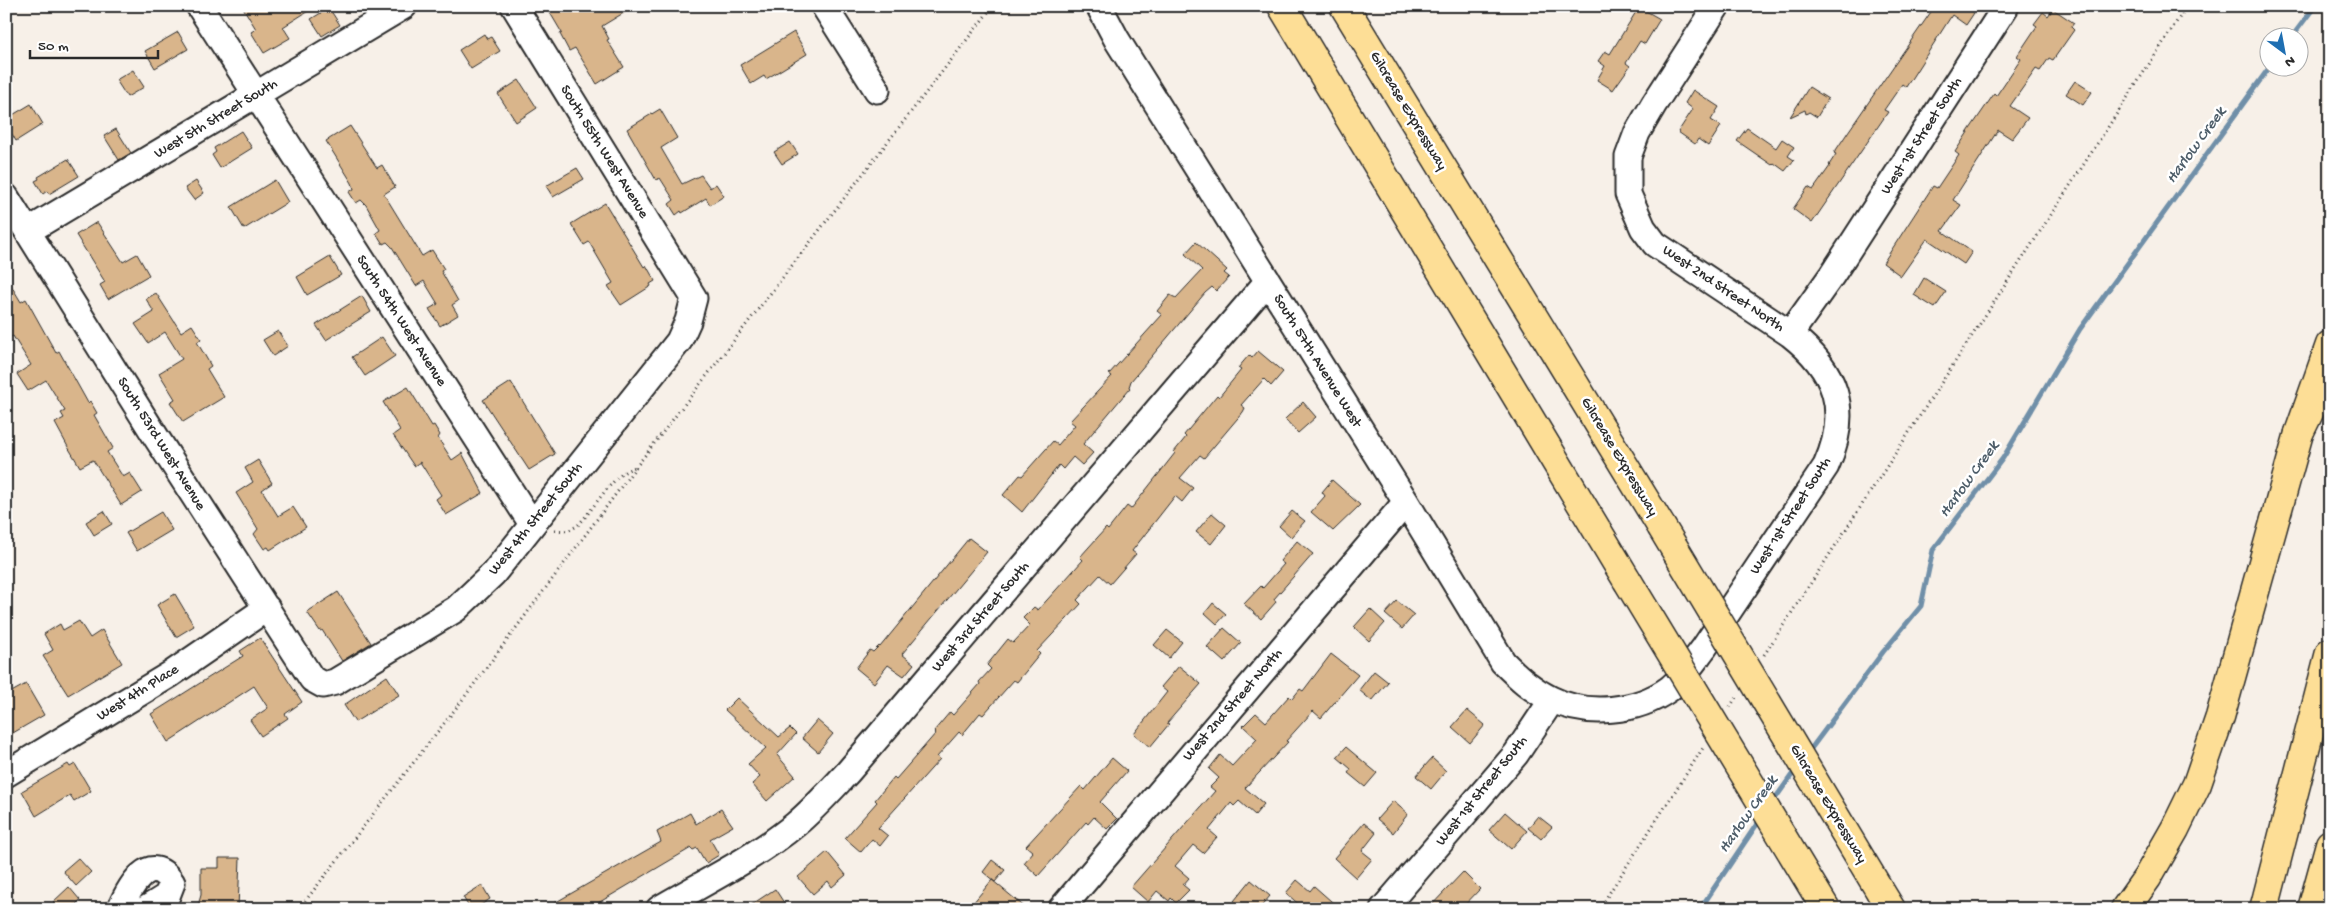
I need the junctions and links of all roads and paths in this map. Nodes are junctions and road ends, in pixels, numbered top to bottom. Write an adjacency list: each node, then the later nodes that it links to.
1 (199, 6): 13 (street, South 54th West Avenue)
2 (404, 6): 13 (street, West 5th Street South)
3 (514, 6): 17 (street, South 55th West Avenue)
4 (824, 6): 12 (street)
5 (993, 6): 22 (path)
6 (1099, 6): 16 (street, South 57th Avenue West)
7 (1282, 6): 43 (main road, bridge)
8 (1344, 6): 35 (main road, Gilcrease Expressway, bridge)
9 (1717, 6): 18 (street, West 2nd Street North)
10 (2006, 6): 18 (street, West 1st Street South)
11 (2187, 6): 27 (path)
12 (876, 90)
13 (255, 96): 15 (street, West 5th Street South); 24 (street, South 54th West Avenue)
14 (6, 197): 15 (street, South 53rd West Avenue)
15 (28, 231): 25 (street, South 53rd West Avenue)
16 (1267, 282): 23 (street, South 57th Avenue West); 39 (street, West 3rd Street South)
17 (694, 298): 24 (street, West 4th Street South)
18 (1790, 334): 30 (street, West 1st Street South)
19 (2330, 345): 21 (main road)
20 (2330, 370): 21 (main road)
21 (2299, 433): 44 (main road)
22 (636, 467): 24 (path); 38 (path)
23 (1406, 502): 30 (street, South 57th Avenue West); 40 (street, West 2nd Street North)
24 (532, 524): 28 (street, West 4th Street South)
25 (267, 608): 28 (street, South 53rd West Avenue); 33 (street, West 4th Place)
26 (2330, 652): 45 (main road)
27 (1759, 662)
28 (323, 685)
29 (1738, 695): 31 (path)
30 (1552, 700): 41 (street, West 1st Street South)
31 (1728, 711)
32 (1706, 744): 42 (path)
33 (6, 774)
34 (2330, 844): 46 (main road)
35 (1885, 900)
36 (120, 909): 37 (street)
37 (146, 909)
38 (299, 909)
39 (659, 909)
40 (1061, 909)
41 (1383, 909)
42 (1599, 909)
43 (1826, 909)
44 (2125, 909)
45 (2264, 909)
46 (2312, 909)

